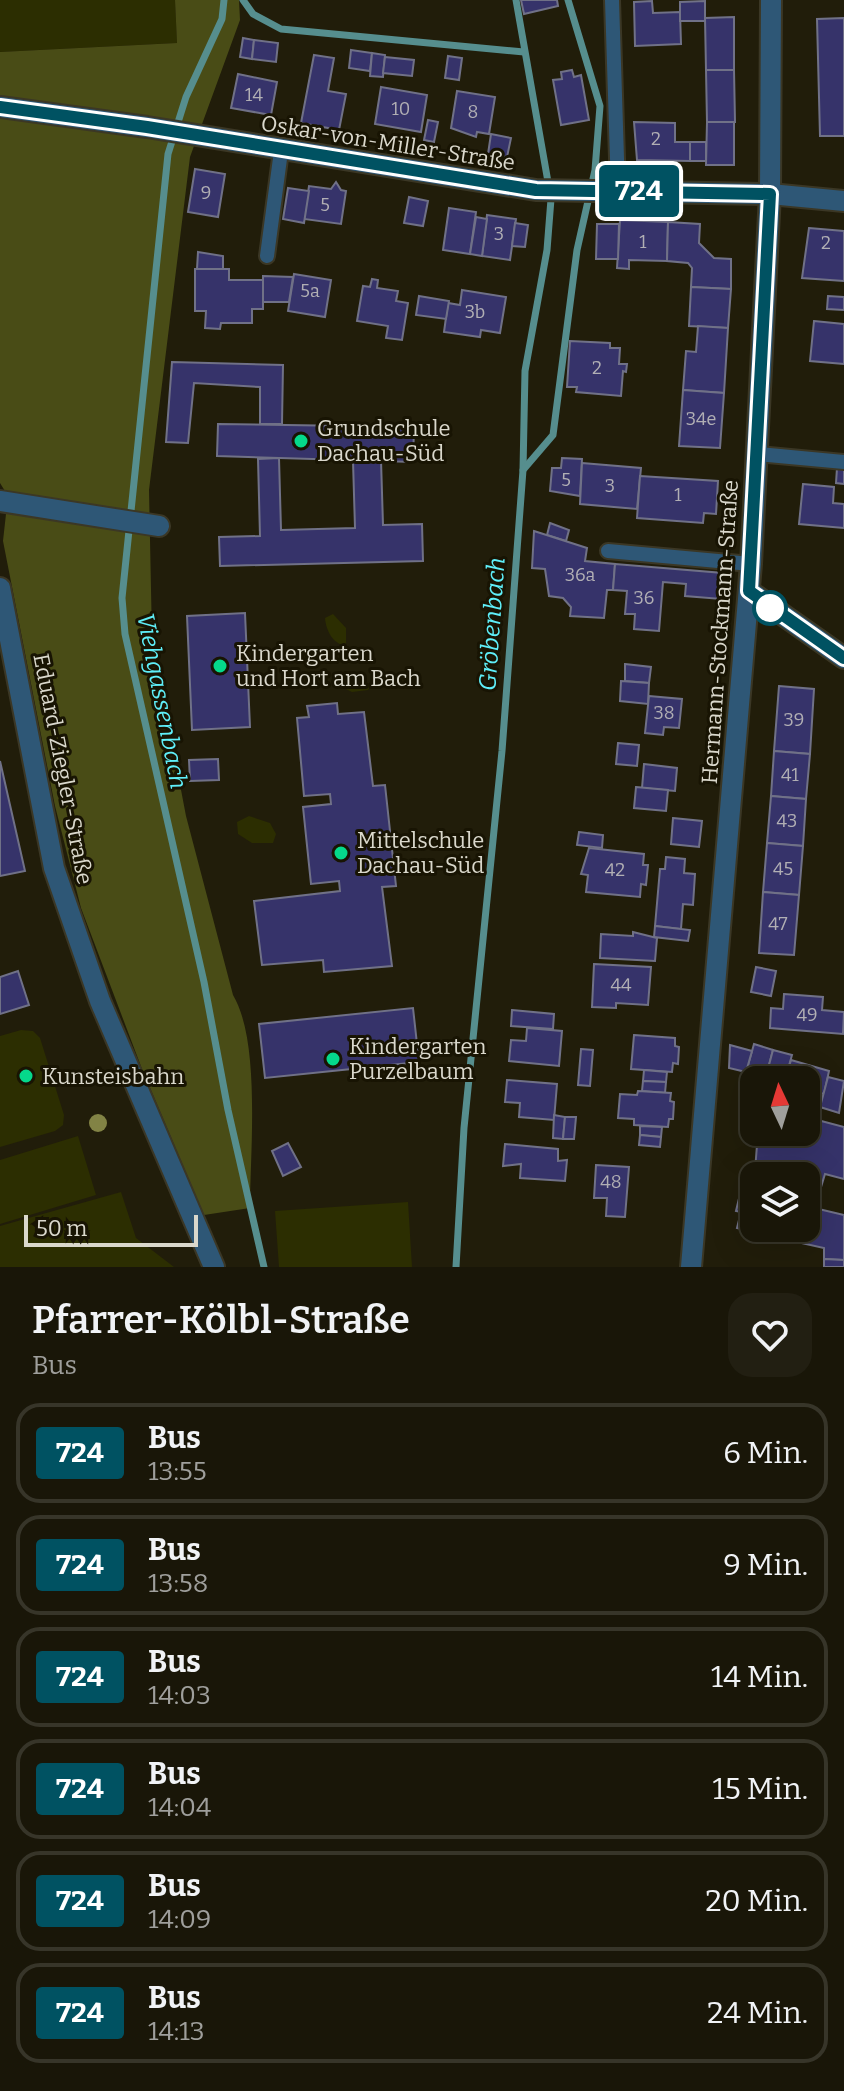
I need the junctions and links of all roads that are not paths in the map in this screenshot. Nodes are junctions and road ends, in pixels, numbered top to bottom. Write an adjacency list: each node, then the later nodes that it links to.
1 (612, 0): 5 (lane)
2 (771, 0): 6 (street, Hermann-Stockmann-Straße)
3 (0, 107): 4 (street, Oskar-von-Miller-Straße)
4 (281, 151): 5 (street, Oskar-von-Miller-Straße); 8 (lane)
5 (614, 190): 6 (street, Oskar-von-Miller-Straße)
6 (770, 194): 7 (street, Oskar-von-Miller-Straße); 9 (street, Hermann-Stockmann-Straße)
7 (844, 201)
8 (267, 256)
9 (758, 454): 10 (lane); 14 (street, Hermann-Stockmann-Straße)
10 (844, 462)
11 (0, 501): 12 (street)
12 (159, 526)
13 (608, 551): 14 (lane)
14 (751, 564): 16 (street, Hermann-Stockmann-Straße)
15 (0, 588): 17 (street, Eduard-Ziegler-Straße)
16 (749, 591): 18 (street); 20 (street, Hermann-Stockmann-Straße)
17 (7, 643): 19 (street, Eduard-Ziegler-Straße)
18 (844, 658)
19 (214, 1267)
20 (691, 1267)

